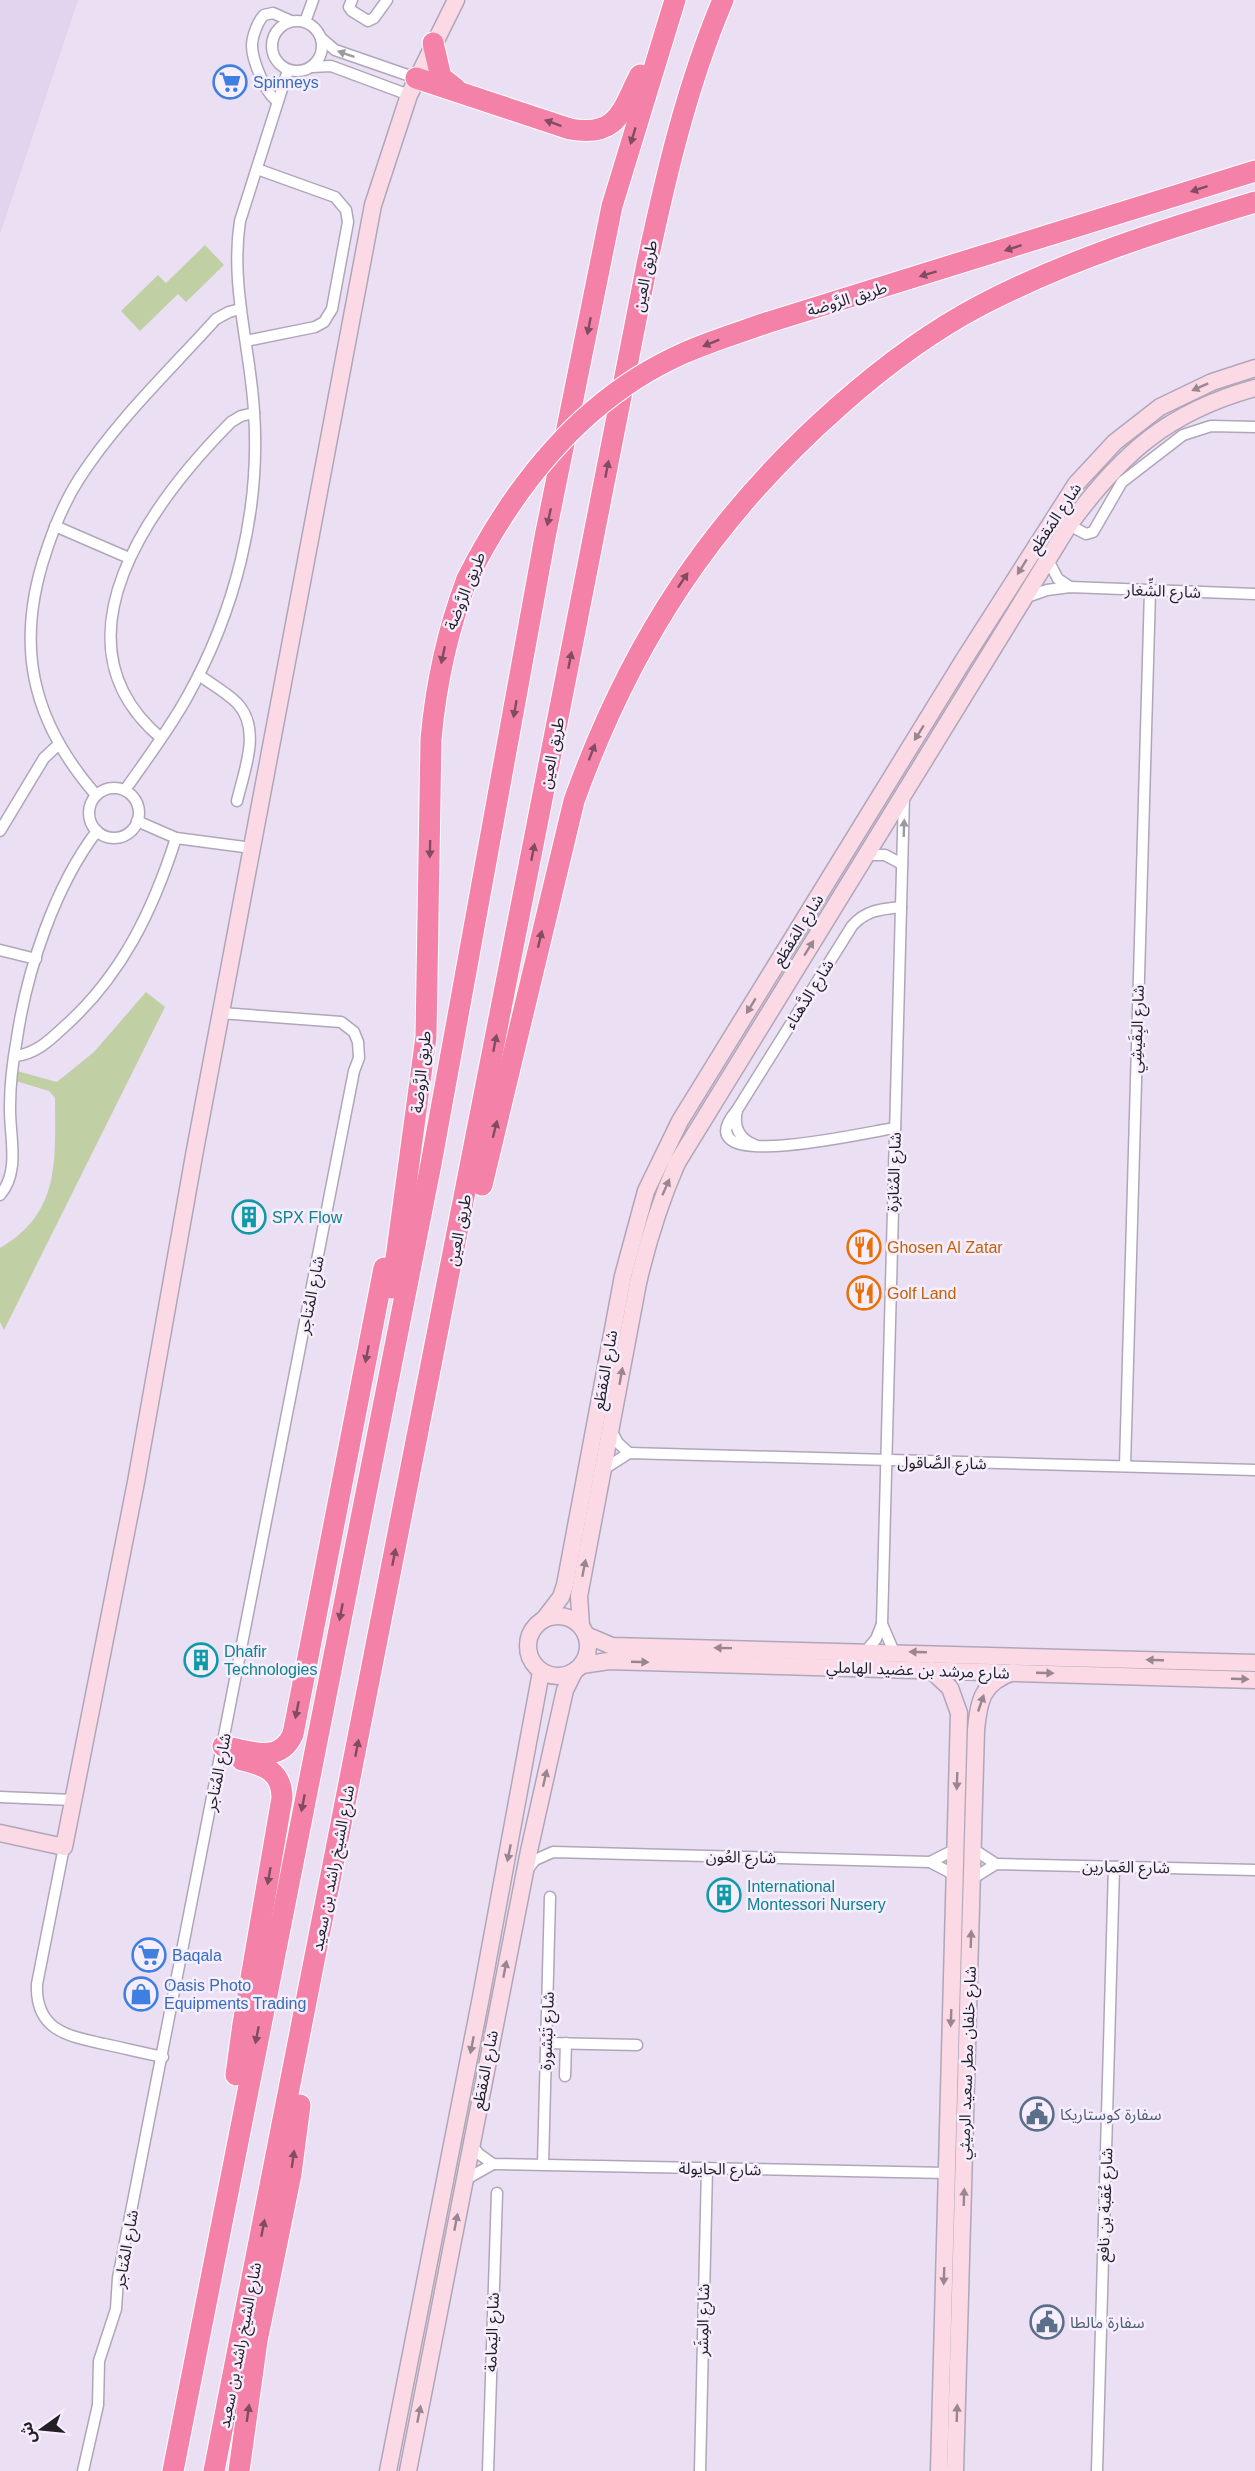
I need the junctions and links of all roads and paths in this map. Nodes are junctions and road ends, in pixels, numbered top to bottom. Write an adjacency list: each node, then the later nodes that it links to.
1 (313, 0): 8 (street)
2 (352, 0): 3 (street)
3 (387, 0)
4 (456, 0): 10 (street)
5 (675, 0): 11 (highway)
6 (723, 0): 73 (highway, طريق العين, one-way to 6)
7 (291, 21): 8 (street); 12 (street); 13 (street)
8 (305, 22): 9 (street)
9 (320, 37): 14 (street, one-way to 9); 15 (street)
10 (433, 43): 18 (street); 19 (highway)
11 (657, 58): 19 (highway, one-way to 19); 72 (highway, one-way to 72)
12 (255, 59): 13 (street); 20 (street)
13 (276, 61): 16 (street)
14 (376, 64): 17 (street); 18 (street)
15 (311, 67): 16 (street); 17 (street)
16 (288, 70): 20 (street)
17 (371, 81): 18 (street)
18 (412, 86): 19 (highway); 53 (street)
19 (459, 91)
20 (278, 101): 21 (street)
21 (257, 169): 26 (street); 27 (street)
22 (1255, 171): 63 (highway, طريق الرَّوضة, one-way to 63, bridge)
23 (1255, 202): 25 (highway)
24 (1255, 212): 25 (highway)
25 (1144, 236): 73 (highway, one-way to 25)
26 (240, 309): 27 (street); 33 (street)
27 (246, 341): 30 (street)
28 (1255, 368): 40 (street, شارع المَقطَع, one-way to 40)
29 (1255, 388): 32 (street, شارع المَقطَع)
30 (254, 413): 34 (street); 41 (street)
31 (1255, 427): 32 (street)
32 (1070, 525): 35 (street, شارع المَقطَع)
33 (55, 526): 34 (street); 44 (street)
34 (129, 558): 43 (street)
35 (1048, 560): 36 (street); 39 (street, شارع المَقطَع)
36 (1070, 587): 37 (street, شارع الشِّغار); 39 (street, شارع الشِّغار)
37 (1150, 591): 38 (street, شارع الشِّغار); 69 (street, شارع البِقَيشِي)
38 (1255, 594)
39 (1024, 598): 42 (street, شارع المَقطَع)
40 (963, 661): 42 (street); 59 (street, شارع المَقطَع, one-way to 59)
41 (199, 675): 43 (street); 48 (street)
42 (972, 682): 46 (street, شارع المَقطَع)
43 (161, 738): 45 (street)
44 (58, 745): 47 (street); 50 (street)
45 (125, 790): 47 (street); 49 (street)
46 (904, 792): 54 (street, شارع المَقطَع); 55 (street, شارع المُثابَرة, one-way to 46)
47 (96, 795): 51 (street)
48 (237, 801)
49 (137, 821): 51 (street); 52 (street)
50 (0, 831)
51 (97, 831): 58 (street)
52 (176, 838): 53 (street); 62 (street)
53 (252, 848): 61 (street)
54 (866, 855): 55 (street); 60 (street, شارع المَقطَع, one-way to 54)
55 (902, 864): 56 (street, شارع المُثابَرة)
56 (901, 907): 64 (street, شارع المُثابَرة); 64 (street, شارع الدَّهناء)
57 (0, 950): 58 (street)
58 (36, 959): 62 (street)
59 (772, 972): 60 (street); 74 (street, شارع المَقطَع, one-way to 74)
60 (786, 986): 66 (street, شارع المَقطَع, one-way to 60)
61 (221, 1013): 87 (street, شارع المُتاجر); 89 (street)
62 (15, 1056): 65 (street)
63 (420, 1091): 72 (highway, طريق الرَّوضة); 87 (highway, one-way to 87)
64 (895, 1128): 68 (street, شارع المُثابَرة)
65 (0, 1195)
66 (611, 1430): 67 (street); 70 (street, شارع المَقطَع)
67 (629, 1453): 68 (street, شارع الصَّاقول); 70 (street)
68 (887, 1462): 69 (street, شارع الصَّاقول); 75 (street, شارع المُثابَرة)
69 (1125, 1466): 71 (street, شارع الصَّاقول)
70 (604, 1469): 76 (street, شارع المَقطَع, one-way to 70)
71 (1255, 1470)
72 (361, 1513): 121 (highway, one-way to 121)
73 (403, 1513): 105 (highway, شارع الشيخ راشد بن سعيد, one-way to 73)
74 (545, 1618): 76 (street); 82 (street)
75 (882, 1624): 77 (street, شارع المُثابَرة); 78 (street, شارع المُثابَرة)
76 (584, 1630): 77 (street, شارع مرشد بن عضيد الهاملي, one-way to 76); 80 (street)
77 (866, 1651): 78 (street, شارع مرشد بن عضيد الهاملي)
78 (894, 1652): 79 (street, شارع مرشد بن عضيد الهاملي, one-way to 78)
79 (1255, 1663)
80 (578, 1669): 81 (street, شارع مرشد بن عضيد الهاملي, one-way to 81); 82 (street); 91 (street, شارع المَقطَع, one-way to 80)
81 (931, 1670): 83 (street, شارع مرشد بن عضيد الهاملي); 85 (street, شارع خلفان مطر سعيد الرميثي)
82 (542, 1672): 104 (street, شارع المَقطَع, one-way to 104)
83 (1013, 1672): 84 (street, شارع مرشد بن عضيد الهاملي, one-way to 84); 86 (street, شارع خلفان مطر سعيد الرميثي, one-way to 83)
84 (1255, 1680)
85 (959, 1730): 86 (street); 93 (street, شارع خلفان مطر سعيد الرميثي, one-way to 93)
86 (976, 1730): 94 (street, شارع خلفان مطر سعيد الرميثي)
87 (222, 1751): 109 (street, شارع المُتاجر); 121 (highway, one-way to 121)
88 (0, 1797): 89 (street)
89 (73, 1800): 92 (street)
90 (0, 1833): 92 (street)
91 (533, 1833): 95 (street); 100 (street, شارع المَقطَع)
92 (64, 1847): 109 (street)
93 (956, 1849): 96 (street, شارع العُون); 101 (street, شارع خلفان مطر سعيد الرميثي)
94 (973, 1849): 97 (street); 102 (street, شارع خلفان مطر سعيد الرميثي)
95 (553, 1852): 96 (street, شارع العُون); 100 (street)
96 (930, 1862): 101 (street, شارع العُون)
97 (996, 1864): 98 (street, شارع العَمارين); 102 (street)
98 (1114, 1867): 99 (street, شارع العَمارين); 136 (street, شارع عُقبة بن نافع)
99 (1255, 1870)
100 (524, 1874): 111 (street, شارع المَقطَع, one-way to 100)
101 (955, 1875): 116 (street, شارع خلفان مطر سعيد الرميثي, one-way to 116)
102 (972, 1879): 120 (street, شارع خلفان مطر سعيد الرميثي, one-way to 102)
103 (550, 1897): 106 (street, شارع تَبْشورة)
104 (481, 1997): 111 (street); 123 (street, شارع المَقطَع, one-way to 123)
105 (303, 2021): 128 (highway, شارع الشيخ راشد بن سعيد, one-way to 105); 129 (highway, one-way to 105)
106 (546, 2043): 107 (street); 114 (street, شارع تَبْشورة)
107 (566, 2043): 108 (street); 110 (street)
108 (637, 2045)
109 (163, 2057): 125 (street, شارع المُتاجر)
110 (565, 2076)
111 (476, 2120): 112 (street, شارع المَقطَع)
112 (471, 2144): 113 (street); 117 (street, شارع المَقطَع)
113 (493, 2164): 114 (street, شارع الحايولة); 117 (street, شارع الحايولة)
114 (543, 2164): 115 (street, شارع الحايولة)
115 (707, 2168): 116 (street, شارع الحايولة); 133 (street, شارع المِشَر)
116 (947, 2174): 119 (street, شارع خلفان مطر سعيد الرميثي)
117 (463, 2181): 124 (street, شارع المَقطَع, one-way to 117)
118 (497, 2193): 132 (street, شارع اليَمامة)
119 (945, 2230): 120 (street); 134 (street, شارع خلفان مطر سعيد الرميثي, one-way to 134)
120 (963, 2231): 135 (street, شارع خلفان مطر سعيد الرميثي, one-way to 120)
121 (218, 2232): 122 (highway)
122 (213, 2264): 126 (highway); 127 (highway)
123 (420, 2309): 124 (street); 130 (street, شارع المَقطَع)
124 (431, 2351): 131 (street, شارع المَقطَع, one-way to 124)
125 (83, 2471)
126 (160, 2471)
127 (173, 2471)
128 (214, 2471)
129 (239, 2471)
130 (388, 2471)
131 (408, 2471)
132 (488, 2471)
133 (700, 2471)
134 (939, 2471)
135 (955, 2471)
136 (1097, 2471)

